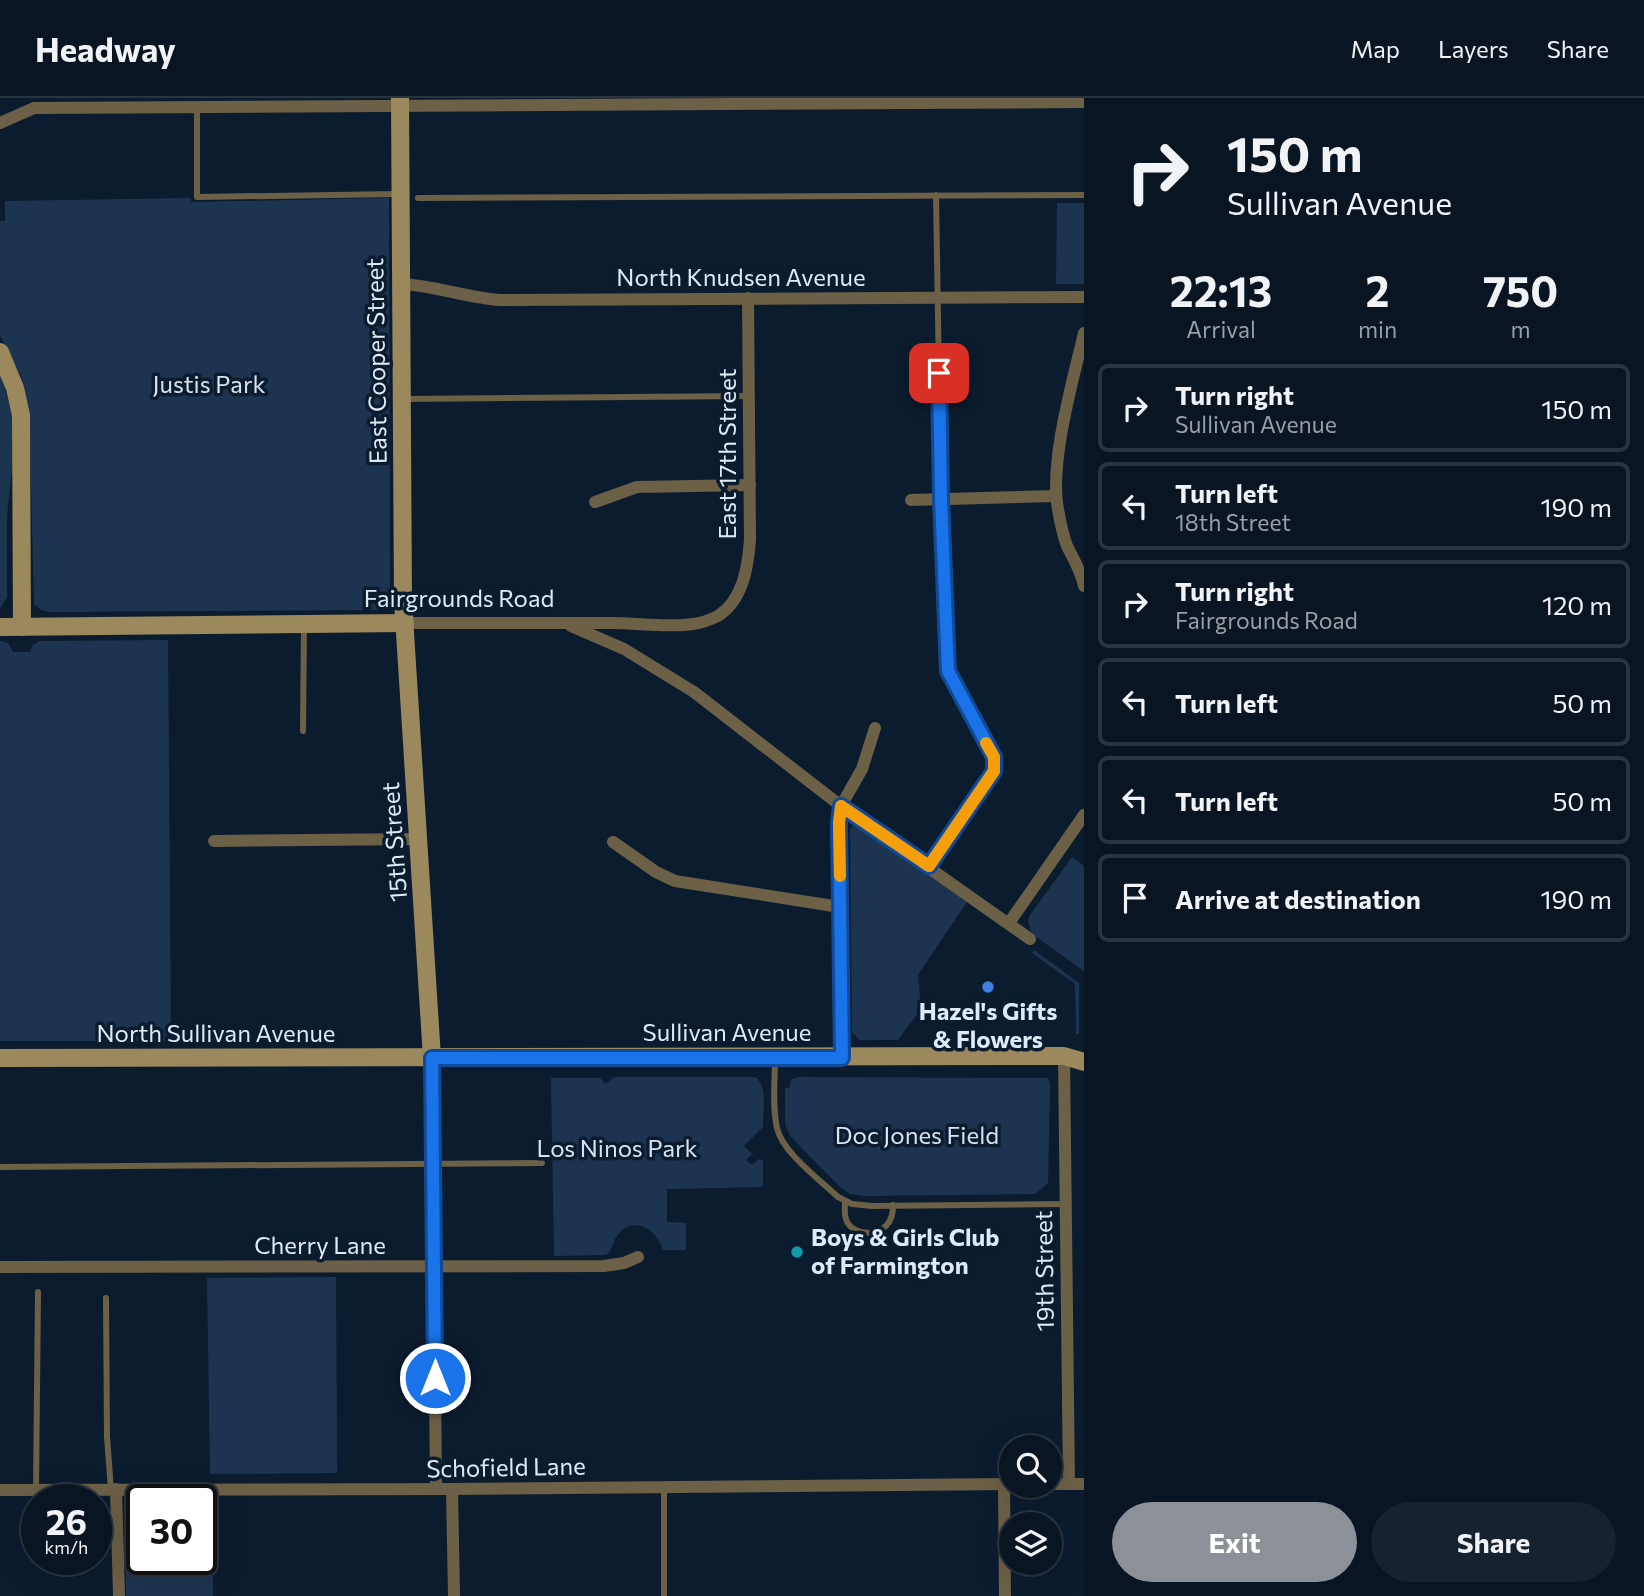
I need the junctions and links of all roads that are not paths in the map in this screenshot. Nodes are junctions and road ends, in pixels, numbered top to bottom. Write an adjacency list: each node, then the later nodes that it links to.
1 (1013, 101): 2 (street); 3 (street)
2 (400, 102): 5 (street); 7 (street, East Cooper Street)
3 (1084, 102)
4 (34, 103): 5 (street); 6 (street)
5 (191, 104): 7 (lane)
6 (0, 123)
7 (400, 194): 11 (street, East Cooper Street)
8 (936, 195): 9 (lane); 10 (lane); 14 (lane)
9 (1084, 195)
10 (418, 198)
11 (400, 284): 13 (street, North Knudsen Avenue); 18 (street, East Cooper Street)
12 (1084, 297): 14 (street, North Knudsen Avenue)
13 (748, 298): 14 (street, North Knudsen Avenue); 17 (street, East 17th Street)
14 (937, 298): 21 (lane)
15 (1084, 332): 20 (street)
16 (0, 352): 29 (street)
17 (749, 396): 18 (lane); 19 (street, East 17th Street)
18 (401, 399): 26 (street, East Cooper Street)
19 (750, 485): 23 (street); 27 (street, East 17th Street)
20 (1056, 496): 21 (street); 24 (street)
21 (941, 499): 22 (street); 37 (lane)
22 (911, 500)
23 (595, 502)
24 (1084, 586)
25 (304, 623): 26 (street, Fairgrounds Road); 29 (street, Fairgrounds Road); 31 (lane)
26 (405, 623): 27 (street, Fairgrounds Road); 34 (street, 15th Street)
27 (564, 623): 32 (street, Fairgrounds Road)
28 (0, 627): 29 (street, Fairgrounds Road)
29 (22, 627)
30 (875, 728): 32 (street)
31 (303, 732)
32 (841, 806): 37 (street, Fairgrounds Road); 38 (street)
33 (1084, 815): 39 (street)
34 (420, 839): 35 (street); 45 (street, 15th Street)
35 (214, 841)
36 (612, 842): 38 (street)
37 (929, 866): 39 (street, Fairgrounds Road)
38 (841, 907): 46 (street)
39 (1009, 923): 40 (street, Fairgrounds Road)
40 (1030, 939)
41 (1084, 1048): 43 (street, Sullivan Avenue)
42 (775, 1056): 45 (street, Sullivan Avenue); 46 (street, Sullivan Avenue); 51 (lane)
43 (1064, 1056): 46 (street, Sullivan Avenue); 47 (street, Sullivan Avenue); 52 (street, 19th Street)
44 (0, 1058): 45 (street, North Sullivan Avenue)
45 (432, 1058): 48 (street)
46 (842, 1058)
47 (1084, 1062)
48 (434, 1163): 49 (lane); 50 (lane); 56 (street)
49 (542, 1163)
50 (0, 1167)
51 (845, 1201): 53 (lane); 53 (lane)
52 (1066, 1204): 53 (lane); 62 (street, 19th Street)
53 (893, 1205)
54 (638, 1257): 56 (street, Cherry Lane)
55 (0, 1267): 56 (street, Cherry Lane)
56 (434, 1267): 65 (street)
57 (38, 1292): 59 (lane)
58 (106, 1298): 69 (lane)
59 (36, 1484)
60 (999, 1484): 64 (street, Schofield Lane)
61 (1062, 1484): 62 (street)
62 (1069, 1484): 63 (street)
63 (1084, 1484)
64 (664, 1487): 66 (street, Schofield Lane); 73 (lane)
65 (436, 1489): 66 (street, Schofield Lane); 69 (street, Schofield Lane)
66 (452, 1489): 72 (street)
67 (0, 1490): 68 (street, Schofield Lane)
68 (21, 1490)
69 (114, 1490): 71 (street)
70 (1008, 1498): 74 (street)
71 (119, 1596)
72 (454, 1596)
73 (664, 1596)
74 (1005, 1596)

